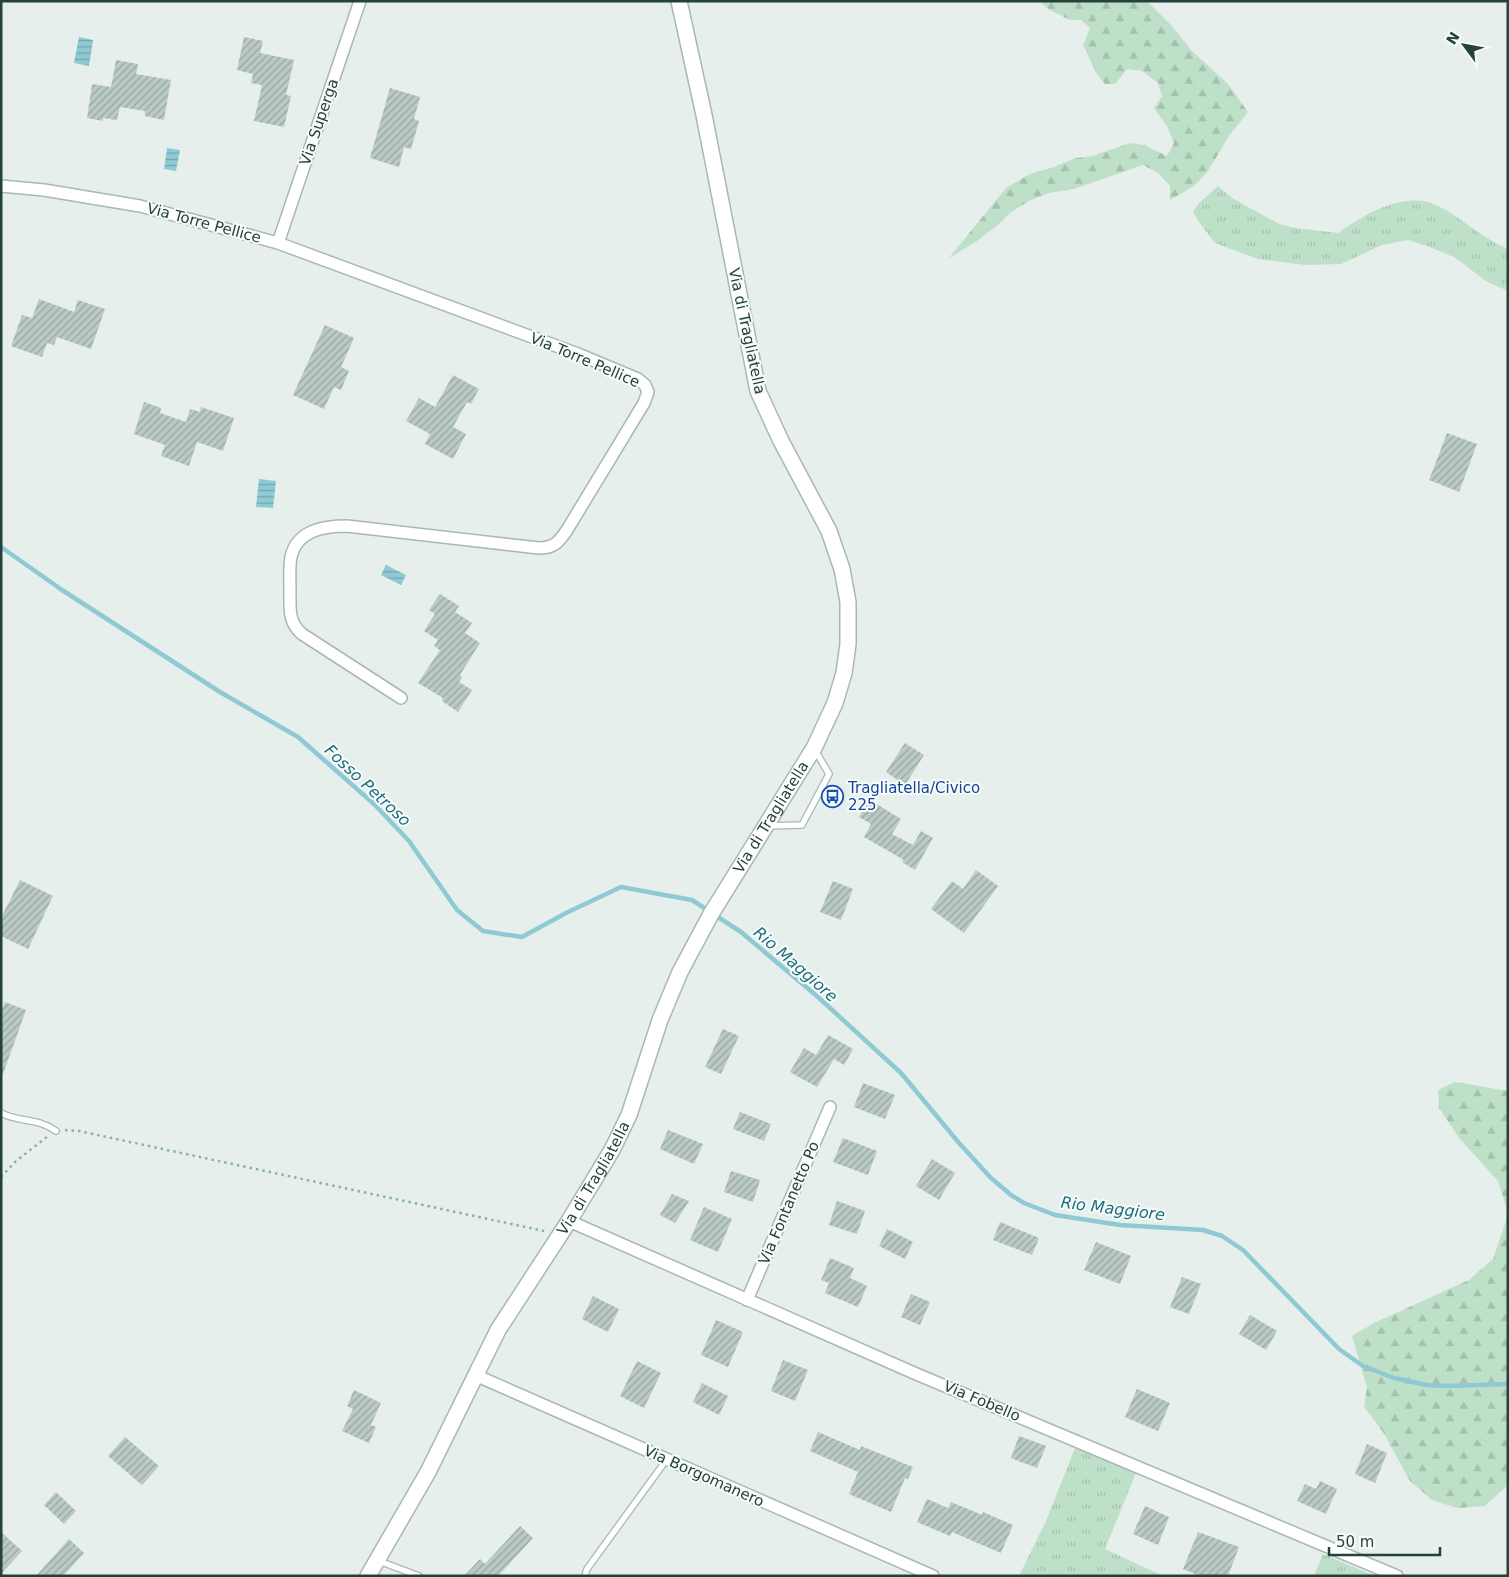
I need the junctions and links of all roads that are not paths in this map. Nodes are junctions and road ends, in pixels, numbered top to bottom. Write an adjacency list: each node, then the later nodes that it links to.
1 (360, 1): 4 (street, Via Superga)
2 (679, 1): 6 (street, Via di Tragliatella)
3 (1, 186): 4 (street, Via Torre Pellice)
4 (278, 243): 5 (street, Via Torre Pellice)
5 (401, 698)
6 (814, 748): 7 (street, Via di Tragliatella); 7 (lane)
7 (765, 826): 11 (street, Via di Tragliatella)
8 (830, 1107): 12 (street, Via Fontanetto Po)
9 (1, 1113): 10 (lane)
10 (56, 1131)
11 (569, 1222): 12 (street, Via Fobello); 13 (street, Via di Tragliatella)
12 (747, 1300): 20 (street, Via Fobello)
13 (475, 1376): 14 (street, Via Borgomanero); 15 (street, Via di Tragliatella)
14 (667, 1459): 18 (lane); 19 (street, Via Borgomanero)
15 (377, 1560): 16 (street, Via di Tragliatella); 17 (lane)
16 (368, 1576)
17 (419, 1576)
18 (585, 1576)
19 (933, 1576)
20 (1397, 1576)

